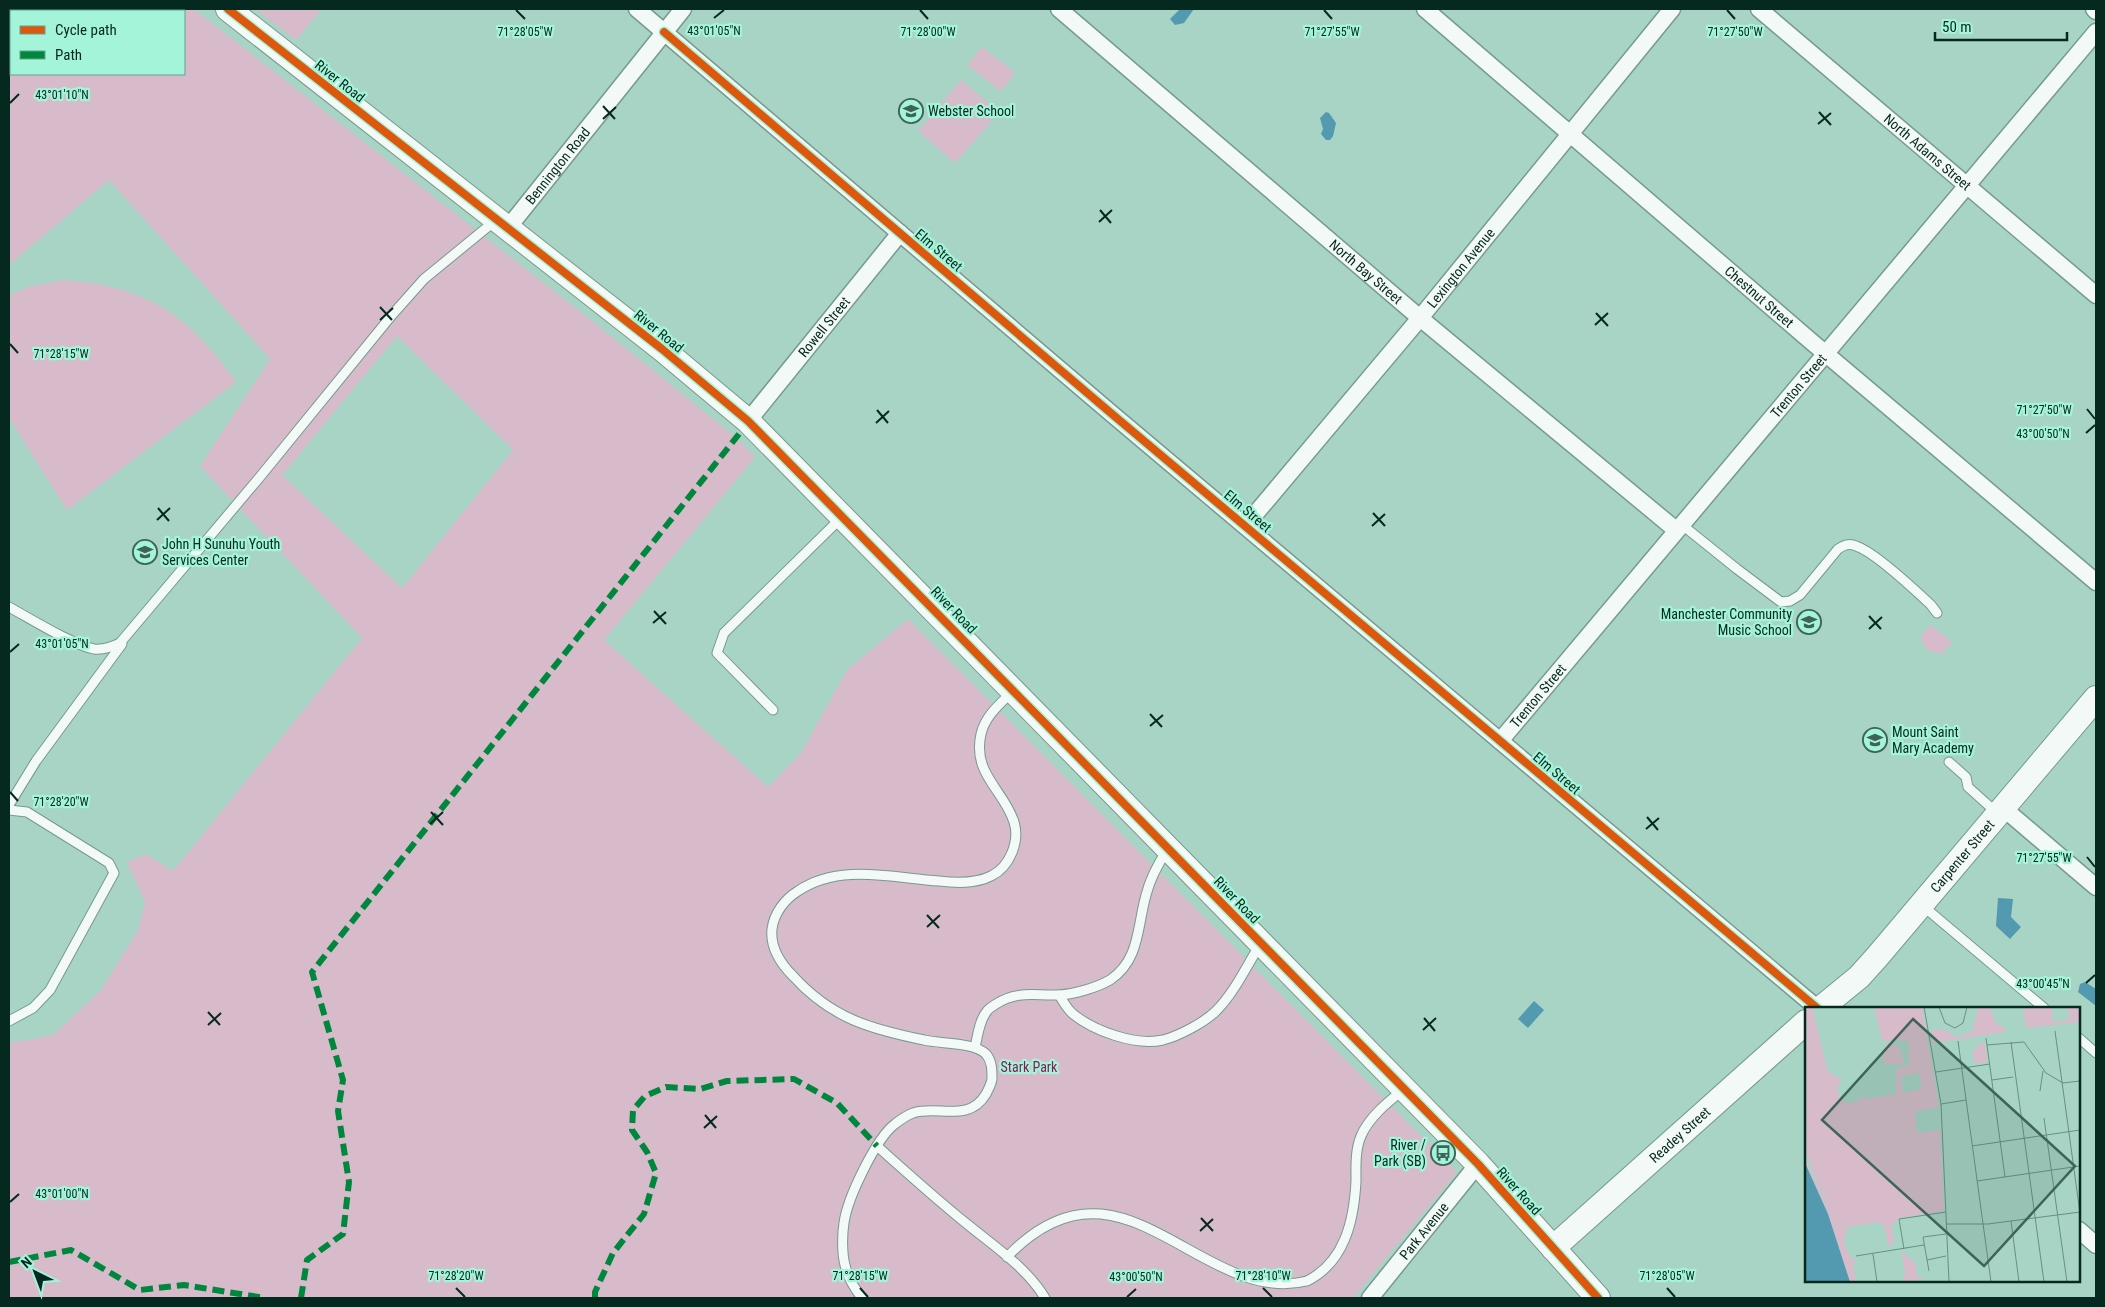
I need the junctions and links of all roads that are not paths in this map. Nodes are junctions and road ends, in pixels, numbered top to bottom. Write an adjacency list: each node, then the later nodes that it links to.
1 (228, 9): 12 (street, River Road)
2 (637, 9): 8 (street, Elm Street)
3 (683, 9): 8 (street, Bennington Road)
4 (1059, 9): 15 (street, North Bay Street)
5 (1425, 9): 10 (street, Chestnut Street)
6 (1672, 9): 10 (street, Lexington Avenue)
7 (1759, 9): 11 (street, North Adams Street)
8 (664, 32): 12 (street, Bennington Road); 13 (street, Elm Street)
9 (2096, 32): 11 (street, Trenton Street)
10 (1571, 134): 15 (street, Lexington Avenue); 16 (street, Chestnut Street)
11 (1966, 185): 14 (street, North Adams Street); 16 (street, Trenton Street)
12 (502, 225): 17 (street, River Road); 24 (lane)
13 (900, 232): 17 (street, Rowell Street); 19 (street, Elm Street)
14 (2096, 295)
15 (1420, 318): 19 (street, Lexington Avenue); 20 (street, North Bay Street)
16 (1826, 354): 20 (street, Trenton Street); 21 (street, Chestnut Street)
17 (748, 421): 18 (street, River Road)
18 (843, 516): 25 (street, River Road); 27 (lane)
19 (1246, 525): 28 (street, Elm Street)
20 (1679, 527): 23 (lane); 28 (street, Trenton Street)
21 (2096, 582)
22 (9, 607): 24 (lane)
23 (1937, 613)
24 (126, 638): 30 (lane)
25 (1014, 690): 33 (street, River Road); 44 (lane)
26 (2096, 698): 32 (street, Carpenter Street)
27 (773, 710)
28 (1500, 741): 38 (street, Elm Street)
29 (1949, 762): 32 (lane)
30 (9, 805)
31 (9, 810): 41 (lane)
32 (2000, 810): 34 (street); 35 (street, Carpenter Street)
33 (1168, 848): 36 (street, River Road); 37 (lane)
34 (2096, 887)
35 (1921, 904): 39 (street, Carpenter Street); 40 (lane)
36 (1261, 943): 37 (lane); 46 (street, River Road)
37 (1059, 995): 44 (lane)
38 (1816, 1007)
39 (1822, 1007)
40 (2043, 1007)
41 (9, 1021)
42 (1805, 1023): 51 (street, Readey Street)
43 (2080, 1039): 45 (lane)
44 (975, 1047): 47 (lane)
45 (2096, 1053)
46 (1404, 1089): 48 (street, River Road); 54 (lane)
47 (877, 1146): 52 (lane); 55 (lane)
48 (1478, 1164): 51 (street, River Road); 57 (street, Park Avenue)
49 (2080, 1231): 50 (street)
50 (2096, 1245)
51 (1553, 1248): 58 (street, River Road)
52 (1007, 1257): 53 (lane); 56 (lane)
53 (1193, 1263)
54 (1253, 1289)
55 (862, 1298)
56 (1045, 1298)
57 (1370, 1298)
58 (1598, 1298)

